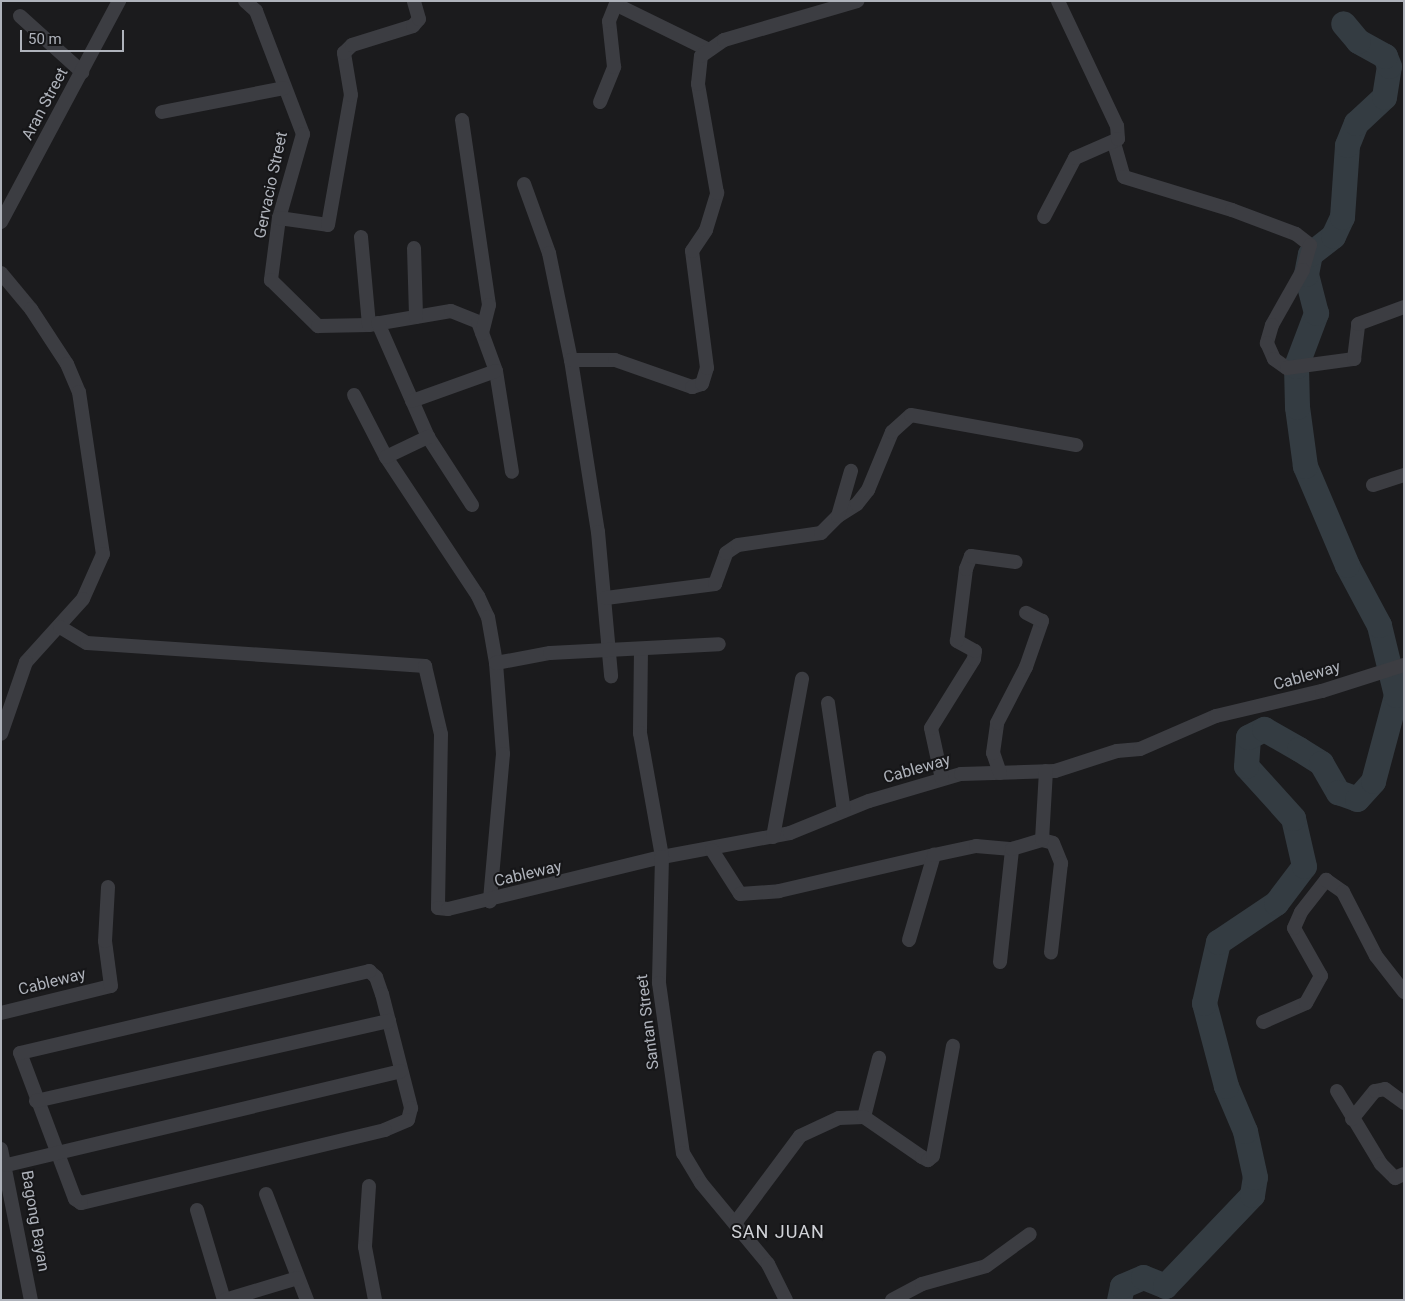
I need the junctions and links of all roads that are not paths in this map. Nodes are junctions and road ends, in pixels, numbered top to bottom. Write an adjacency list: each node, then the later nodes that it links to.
1 (119, 1): 9 (street, Aran Street)
2 (245, 1): 10 (street, Gervacio Street)
3 (414, 1): 17 (street)
4 (857, 1): 8 (street)
5 (1058, 1): 14 (street)
6 (616, 3): 8 (street); 11 (street)
7 (20, 16): 9 (street)
8 (709, 50): 26 (street)
9 (82, 72): 18 (street, Aran Street)
10 (284, 88): 12 (street); 17 (street, Gervacio Street)
11 (600, 102)
12 (162, 112)
13 (462, 120): 25 (street)
14 (1114, 143): 16 (street); 22 (street)
15 (524, 184): 26 (street)
16 (1044, 217)
17 (279, 218): 24 (street, Gervacio Street)
18 (1, 222)
19 (361, 237): 24 (street)
20 (414, 248): 23 (street)
21 (1, 273): 42 (street)
22 (1404, 307)
23 (416, 317): 24 (street, Gervacio Street); 25 (street, Gervacio Street)
24 (373, 324): 29 (street)
25 (482, 333): 27 (street)
26 (571, 360): 40 (street)
27 (496, 371): 29 (street); 34 (street)
28 (354, 395): 32 (street)
29 (412, 401): 30 (street)
30 (428, 437): 32 (street); 37 (street)
31 (1076, 445): 38 (street)
32 (386, 457): 46 (street)
33 (851, 471): 38 (street)
34 (512, 472)
35 (1404, 475): 36 (street)
36 (1373, 485)
37 (472, 505)
38 (838, 516): 40 (street)
39 (1016, 562): 54 (street)
40 (606, 598): 45 (street)
41 (1026, 612): 53 (street)
42 (60, 627): 51 (street); 63 (street, Cableway)
43 (720, 644): 44 (street)
44 (641, 649): 45 (street); 61 (street, Santan Street)
45 (611, 650): 46 (street); 48 (street)
46 (496, 663): 63 (street)
47 (1404, 666): 52 (street, Cableway)
48 (611, 676)
49 (802, 679): 56 (street)
50 (828, 703): 55 (street)
51 (1, 734)
52 (1046, 771): 53 (street, Cableway); 57 (street)
53 (1000, 773): 54 (street, Cableway)
54 (942, 779): 55 (street, Cableway)
55 (844, 811): 56 (street, Cableway)
56 (773, 837): 59 (street, Cableway)
57 (1042, 840): 58 (street); 65 (street)
58 (1012, 848): 60 (street); 66 (street)
59 (712, 850): 60 (street); 61 (street, Cableway)
60 (934, 855): 64 (street)
61 (662, 857): 63 (street, Cableway); 86 (street, Santan Street)
62 (108, 886): 68 (street, Cableway)
63 (490, 901)
64 (909, 940)
65 (1051, 952)
66 (1000, 962)
67 (1404, 992): 70 (street)
68 (1, 1012)
69 (389, 1021): 73 (street); 75 (street); 75 (street)
70 (1263, 1022)
71 (953, 1046): 77 (street)
72 (879, 1058): 77 (street)
73 (401, 1071): 80 (street); 80 (street)
74 (1337, 1091): 78 (street)
75 (36, 1101): 80 (street)
76 (1404, 1103): 78 (street)
77 (864, 1117): 86 (street)
78 (1352, 1119): 82 (street)
79 (1, 1149): 81 (street, Bagong Bayan)
80 (56, 1153): 81 (street)
81 (7, 1165): 89 (street, Bagong Bayan)
82 (1404, 1174)
83 (369, 1186): 92 (street)
84 (266, 1194): 88 (street)
85 (197, 1210): 90 (street)
86 (736, 1222): 93 (street, Santan Street)
87 (1030, 1234): 94 (street)
88 (298, 1278): 90 (street); 91 (street)
89 (31, 1300)
90 (224, 1300)
91 (307, 1300)
92 (375, 1300)
93 (786, 1300)
94 (892, 1300)

